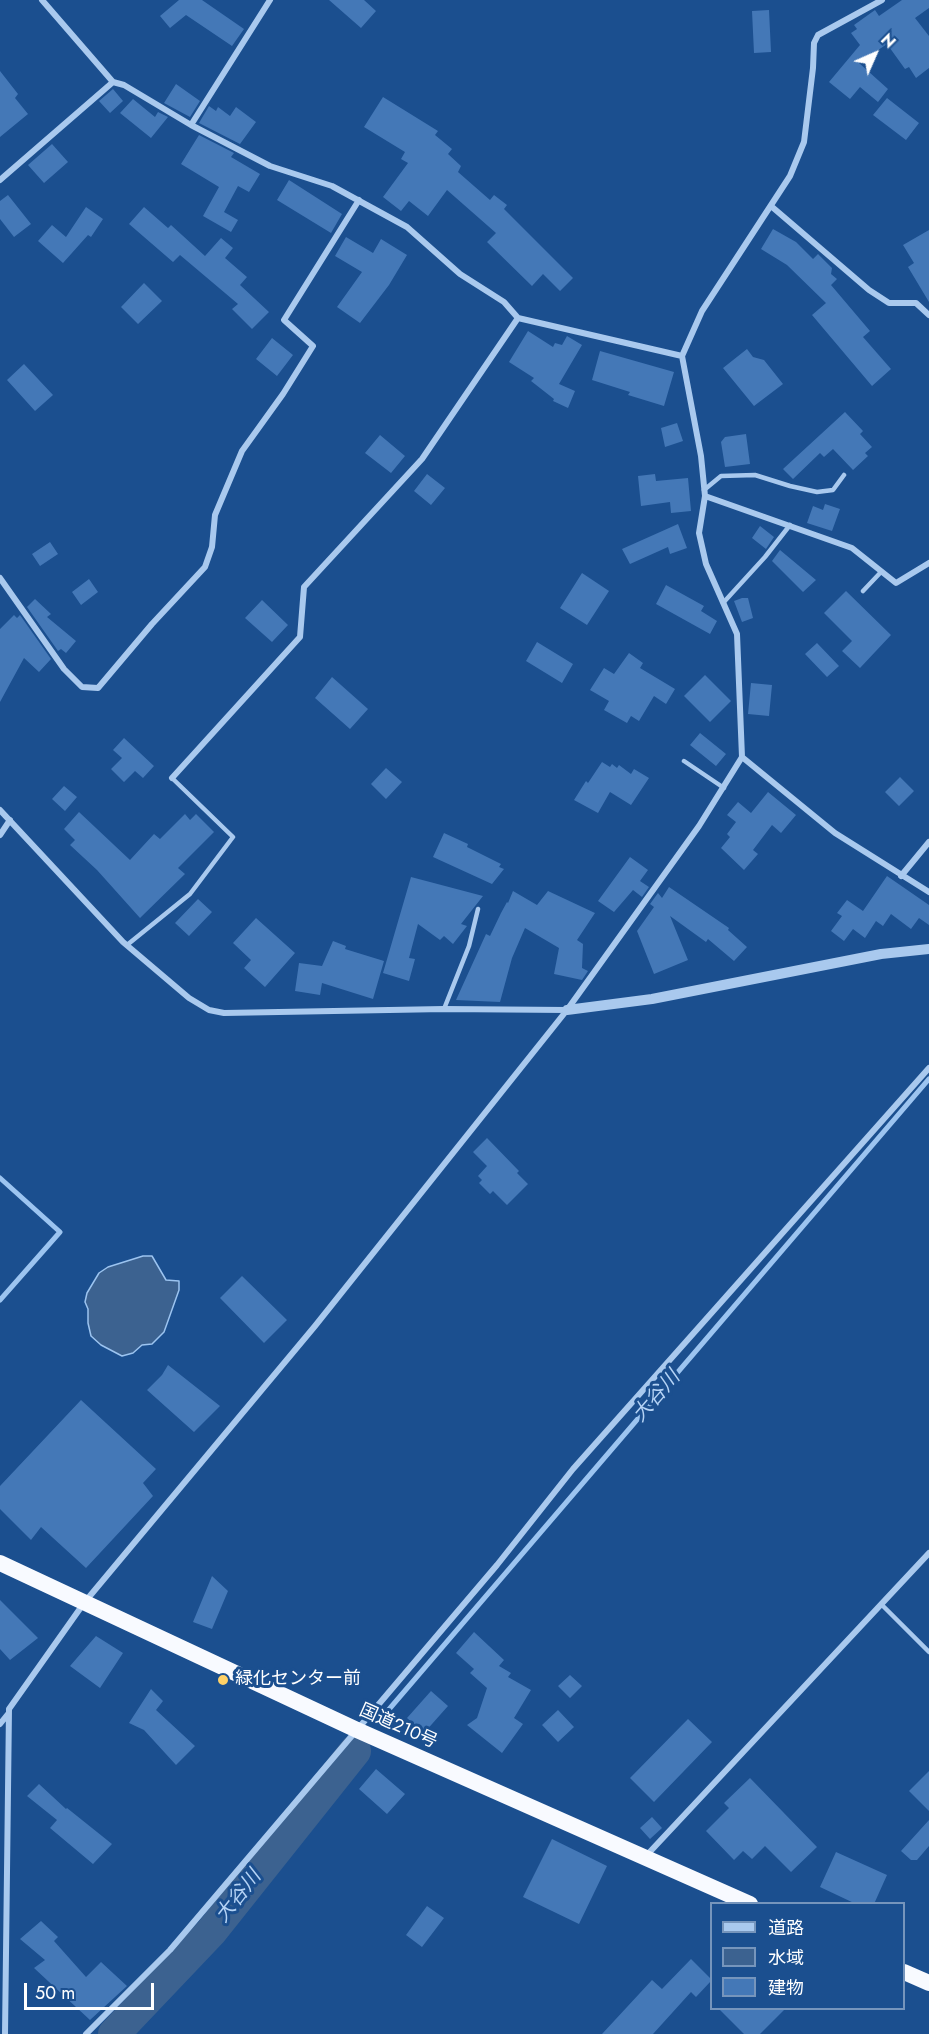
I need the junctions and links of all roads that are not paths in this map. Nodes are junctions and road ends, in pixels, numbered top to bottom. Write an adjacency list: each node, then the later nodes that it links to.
1 (42, 0): 4 (street)
2 (270, 0): 5 (street)
3 (882, 0): 8 (street)
4 (113, 82): 5 (street); 6 (street)
5 (191, 125): 7 (street)
6 (0, 180)
7 (359, 200): 10 (street); 17 (street)
8 (771, 206): 9 (street); 11 (street)
9 (929, 315)
10 (518, 318): 11 (street); 22 (street)
11 (682, 356): 13 (street)
12 (844, 475): 13 (lane)
13 (705, 493): 14 (street); 19 (street)
14 (790, 525): 16 (street); 19 (lane)
15 (929, 563): 16 (street)
16 (881, 572): 18 (lane)
17 (0, 578)
18 (863, 591)
19 (723, 603): 20 (street)
20 (742, 757): 23 (street); 28 (street)
21 (684, 761): 23 (lane)
22 (172, 778): 31 (lane)
23 (724, 788): 34 (street)
24 (0, 810): 25 (street)
25 (10, 820): 26 (street); 31 (street)
26 (0, 835)
27 (929, 842): 28 (street)
28 (901, 876): 29 (street)
29 (929, 892)
30 (478, 909): 33 (lane)
31 (127, 945): 33 (street)
32 (929, 949): 34 (street)
33 (444, 1010): 34 (street)
34 (567, 1010): 38 (street)
35 (929, 1068): 43 (street)
36 (929, 1553): 39 (street)
37 (0, 1563): 38 (highway, 国道210号)
38 (84, 1603): 41 (street); 43 (highway, 国道210号)
39 (881, 1604): 40 (lane); 44 (street)
40 (929, 1652)
41 (9, 1714): 42 (street); 48 (street)
42 (0, 1724)
43 (357, 1730): 44 (highway, 国道210号); 49 (street)
44 (645, 1857): 45 (highway, 国道210号)
45 (746, 1902)
46 (905, 1973): 47 (highway)
47 (929, 1983)
48 (5, 2034)
49 (86, 2034)

